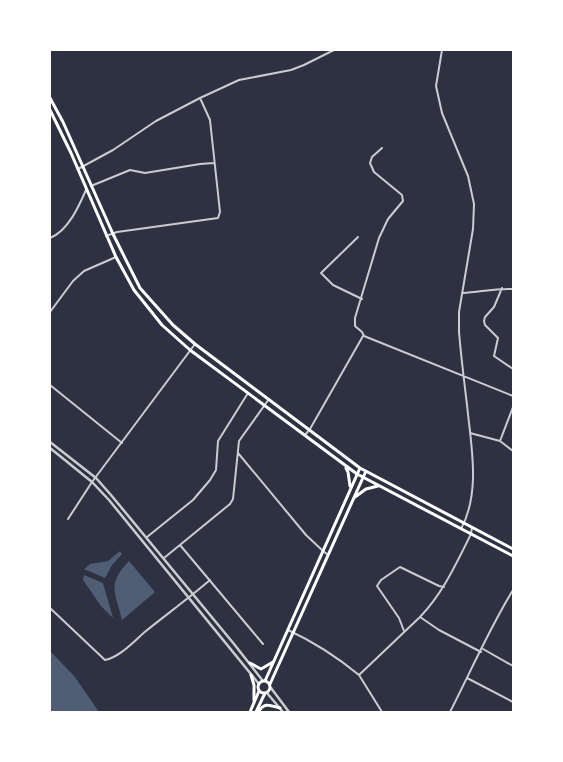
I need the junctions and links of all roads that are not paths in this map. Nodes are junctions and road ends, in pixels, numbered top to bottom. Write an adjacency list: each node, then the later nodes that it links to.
1 (334, 50): 4 (street)
2 (442, 50): 19 (street)
3 (50, 98): 8 (main road)
4 (200, 98): 7 (street); 8 (street)
5 (50, 110): 9 (main road)
6 (382, 148): 20 (street)
7 (214, 164): 10 (street); 12 (street)
8 (84, 167): 9 (street); 10 (main road)
9 (78, 170): 11 (main road)
10 (91, 186): 12 (main road)
11 (86, 190): 13 (main road); 14 (street)
12 (113, 234): 13 (street); 23 (main road)
13 (106, 236): 16 (main road)
14 (51, 237)
15 (358, 237): 20 (street)
16 (116, 257): 21 (street); 24 (main road)
17 (502, 288): 18 (street); 19 (street); 25 (street)
18 (513, 289)
19 (462, 293): 26 (street)
20 (362, 299): 22 (street)
21 (50, 312)
22 (364, 336): 26 (street); 33 (street)
23 (195, 344): 24 (street); 30 (main road)
24 (190, 350): 28 (main road); 38 (street)
25 (513, 370)
26 (463, 374): 29 (street); 34 (street)
27 (50, 385): 38 (street)
28 (248, 393): 31 (main road); 57 (street)
29 (513, 396)
30 (268, 400): 31 (street); 33 (main road)
31 (265, 405): 35 (main road); 41 (street)
32 (513, 408): 36 (street)
33 (310, 429): 35 (street); 43 (main road)
34 (470, 433): 36 (street); 53 (street)
35 (305, 435): 42 (main road)
36 (500, 441): 40 (street)
37 (50, 442): 46 (street)
38 (122, 443): 46 (street)
39 (50, 448): 48 (street)
40 (513, 451)
41 (237, 453): 58 (street); 60 (street)
42 (344, 466): 45 (main road); 50 (main road)
43 (360, 468): 44 (main road); 45 (main road)
44 (366, 471): 47 (main road); 53 (main road)
45 (357, 474): 47 (main road); 50 (main road)
46 (96, 478): 48 (street); 57 (street)
47 (363, 478): 49 (main road); 51 (main road)
48 (92, 482): 52 (street); 68 (street)
49 (378, 486): 51 (main road); 55 (main road)
50 (346, 498): 60 (main road)
51 (352, 501): 61 (main road)
52 (68, 518)
53 (464, 523): 54 (main road); 55 (street)
54 (472, 527): 56 (street); 59 (main road)
55 (461, 529): 56 (main road)
56 (471, 534): 62 (main road); 65 (street)
57 (147, 537): 63 (street)
58 (180, 545): 63 (street); 64 (street)
59 (513, 549)
60 (323, 551): 61 (street); 71 (main road)
61 (327, 554): 73 (main road)
62 (513, 556)
63 (164, 558): 67 (street)
64 (210, 580): 67 (street); 74 (street)
65 (444, 586): 70 (street); 72 (street)
66 (513, 590): 75 (street)
67 (193, 595): 68 (street); 78 (street)
68 (189, 598): 69 (street); 80 (street)
69 (50, 608)
70 (420, 617): 72 (street); 76 (street)
71 (288, 630): 73 (street); 77 (main road)
72 (404, 631): 81 (street)
73 (293, 632): 81 (street); 85 (main road)
74 (262, 644)
75 (482, 649): 76 (street); 79 (street)
76 (481, 652): 82 (street)
77 (274, 662): 78 (main road); 83 (main road)
78 (250, 663): 83 (street)
79 (513, 666)
80 (251, 675): 84 (street); 89 (main road)
81 (358, 675): 95 (street)
82 (467, 678): 88 (street); 96 (street)
83 (264, 681): 84 (main road); 85 (main road)
84 (259, 684): 86 (main road)
85 (270, 686): 87 (main road); 94 (street)
86 (259, 691): 87 (main road); 89 (main road)
87 (266, 693): 90 (street); 92 (main road)
88 (513, 702)
89 (253, 706): 91 (main road)
90 (280, 708): 92 (main road); 93 (street)
91 (250, 712)
92 (257, 712)
93 (283, 712)
94 (289, 712)
95 (382, 712)
96 (450, 712)

